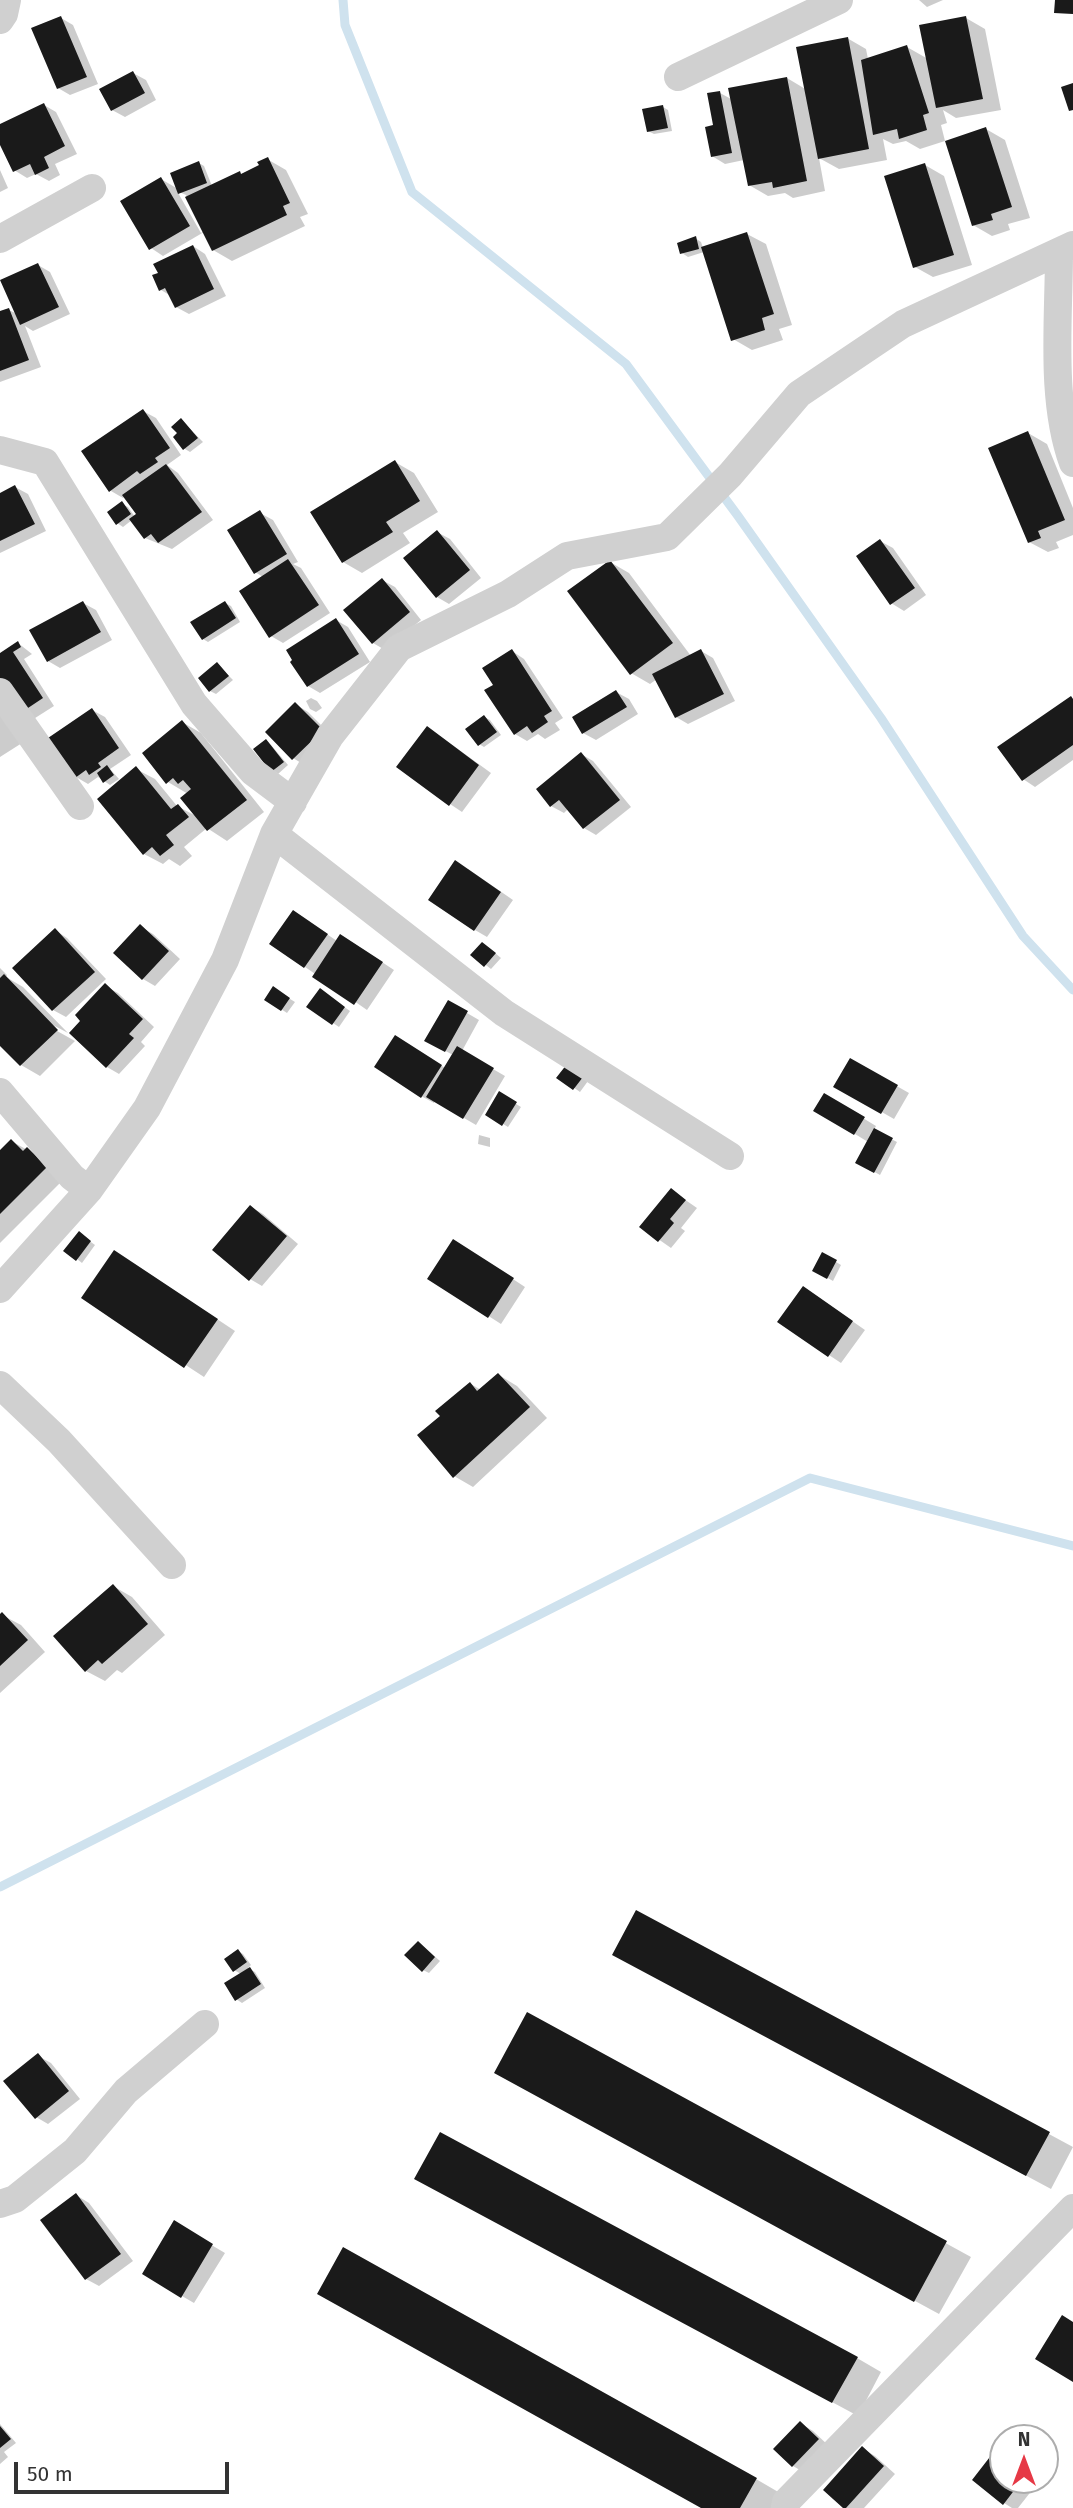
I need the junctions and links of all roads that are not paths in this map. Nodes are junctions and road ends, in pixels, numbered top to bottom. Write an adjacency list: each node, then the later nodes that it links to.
1 (7, 0): 3 (street)
2 (839, 0): 4 (street)
3 (0, 20)
4 (678, 78)
5 (92, 188): 6 (street)
6 (0, 239)
7 (1066, 249): 9 (street); 11 (street)
8 (0, 450): 11 (street)
9 (1073, 463)
10 (0, 692): 12 (street)
11 (293, 802): 13 (street)
12 (80, 806)
13 (274, 835): 15 (street); 16 (street)
14 (0, 1092): 16 (street)
15 (730, 1156)
16 (89, 1190): 17 (street)
17 (0, 1289)
18 (0, 1385): 19 (street)
19 (172, 1565)
20 (205, 2024): 21 (street)
21 (0, 2204)
22 (1073, 2207): 23 (street)
23 (785, 2508)

